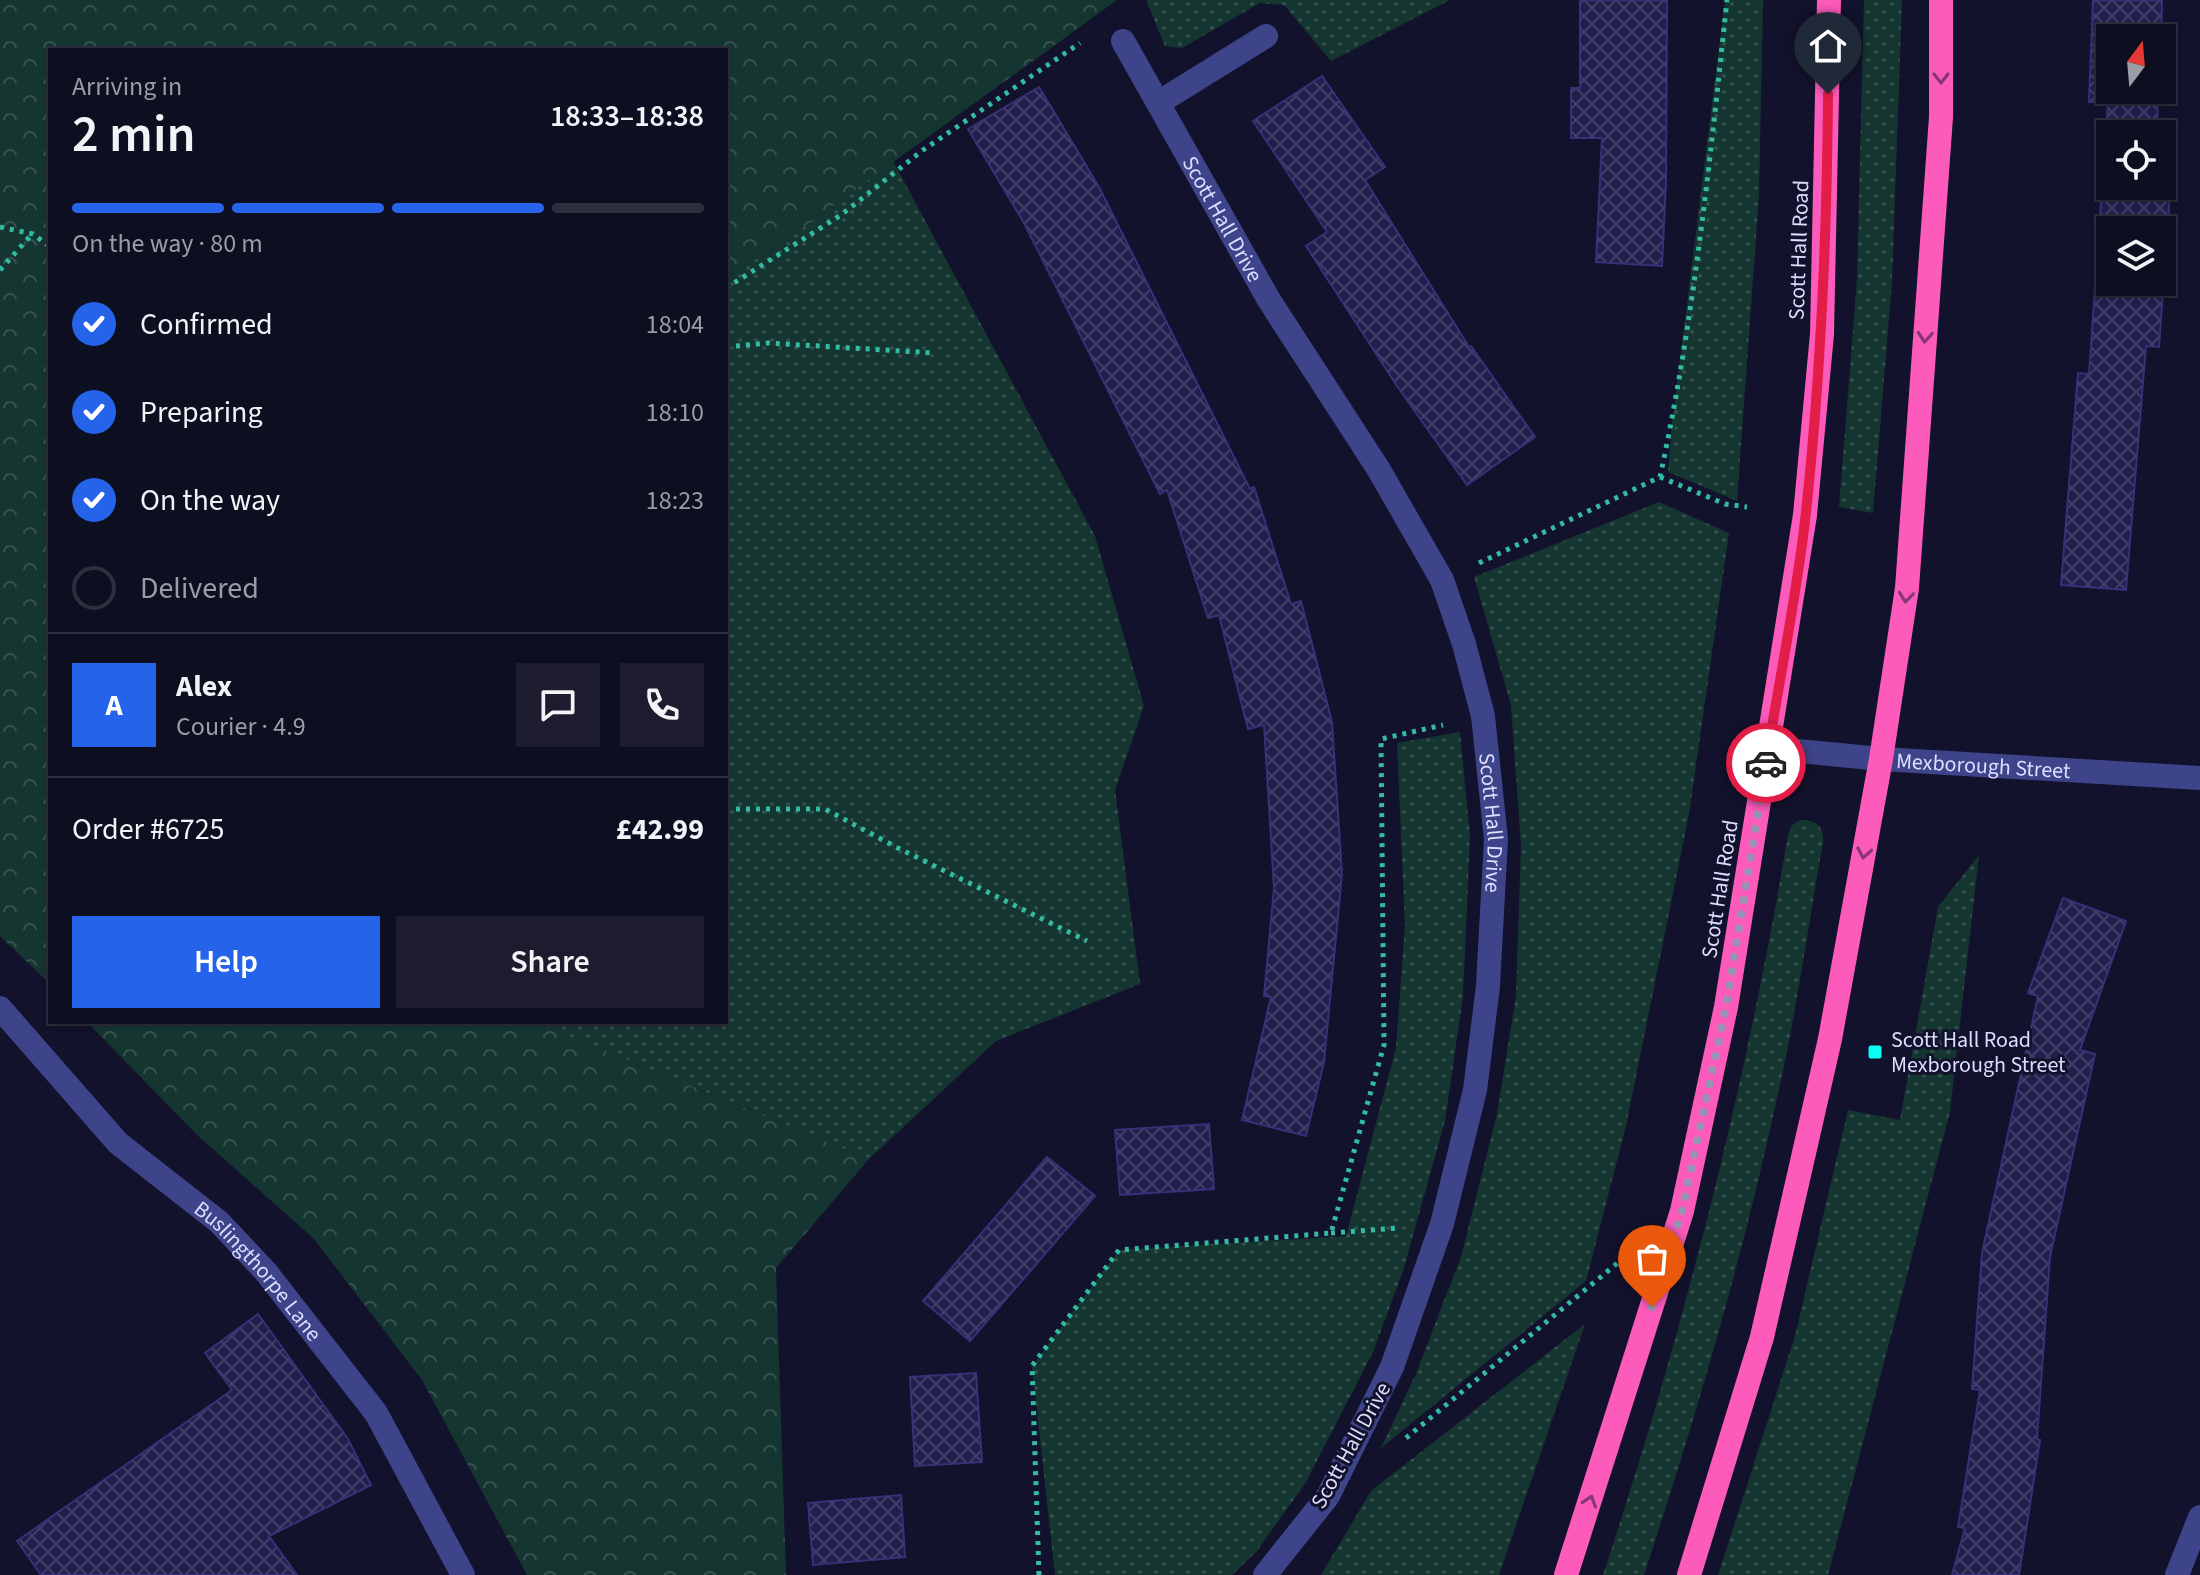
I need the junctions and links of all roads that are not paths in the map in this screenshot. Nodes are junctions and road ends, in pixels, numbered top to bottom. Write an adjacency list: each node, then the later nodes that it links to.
1 (1829, 0): 6 (highway, Scott Hall Road)
2 (1941, 0): 7 (highway, one-way to 7)
3 (1266, 36): 5 (street)
4 (1123, 41): 5 (street, Scott Hall Drive)
5 (1158, 103): 12 (street, Scott Hall Drive)
6 (1768, 748): 7 (street, Mexborough Street); 13 (highway, Scott Hall Road, one-way to 6)
7 (1881, 759): 8 (street, Mexborough Street); 14 (highway, one-way to 14)
8 (2200, 778)
9 (0, 1008): 11 (street, Buslingthorpe Lane)
10 (2200, 1517): 15 (street)
11 (463, 1575)
12 (1265, 1575)
13 (1566, 1575)
14 (1689, 1575)
15 (2177, 1575)

